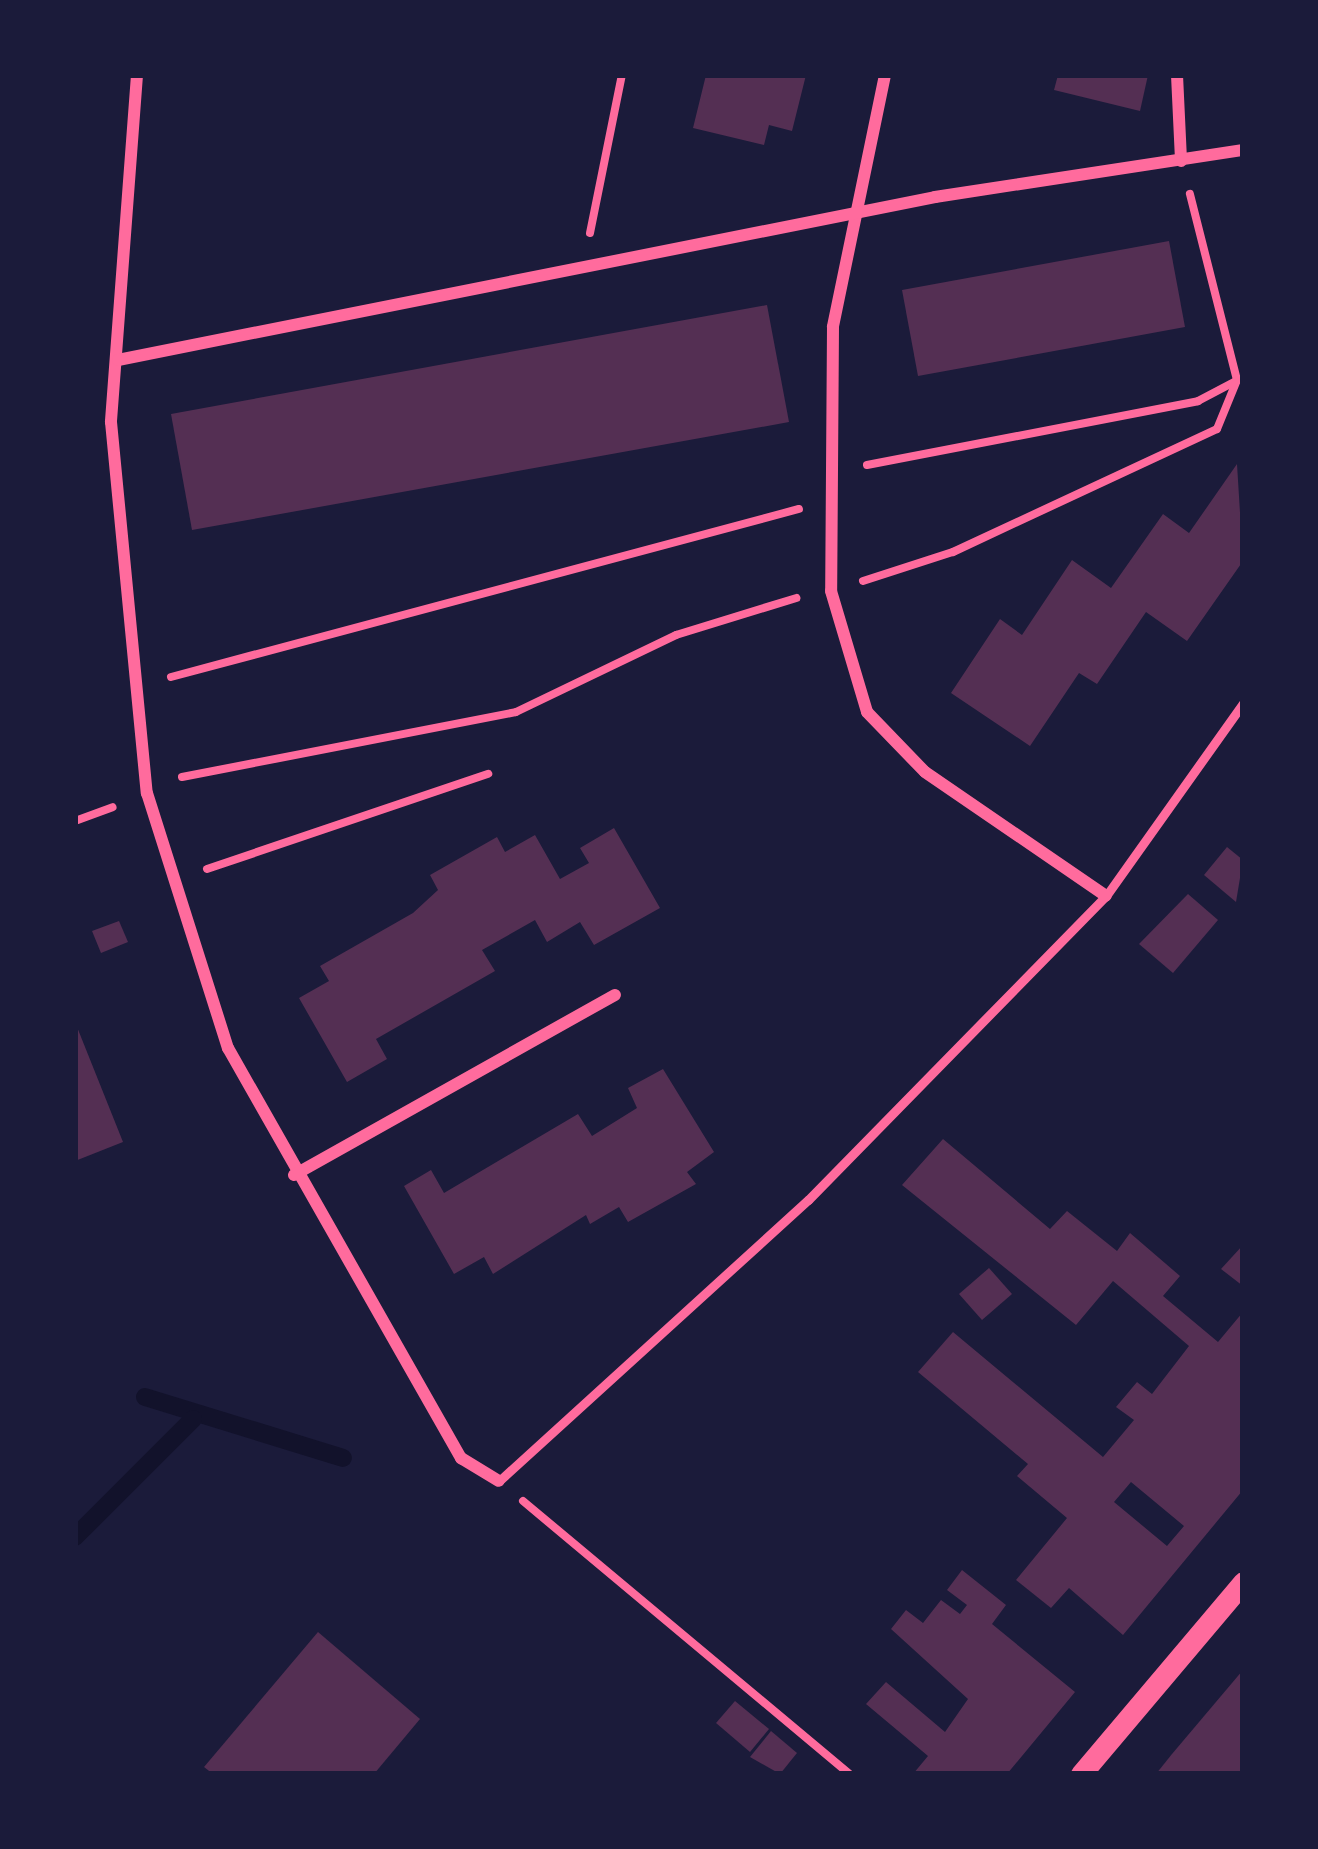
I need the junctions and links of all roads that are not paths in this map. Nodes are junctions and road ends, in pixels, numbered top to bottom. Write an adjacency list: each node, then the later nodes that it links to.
1 (137, 75): 7 (street)
2 (885, 75): 6 (street)
3 (1177, 75): 5 (street)
4 (1243, 150): 5 (street)
5 (1181, 161): 6 (street)
6 (854, 215): 7 (street); 9 (street)
7 (118, 359): 11 (street)
8 (1243, 703): 9 (lane)
9 (1106, 896): 12 (lane)
10 (615, 995): 11 (street)
11 (294, 1175): 12 (street)
12 (499, 1481)
13 (1243, 1582): 14 (street)
14 (1081, 1774)

